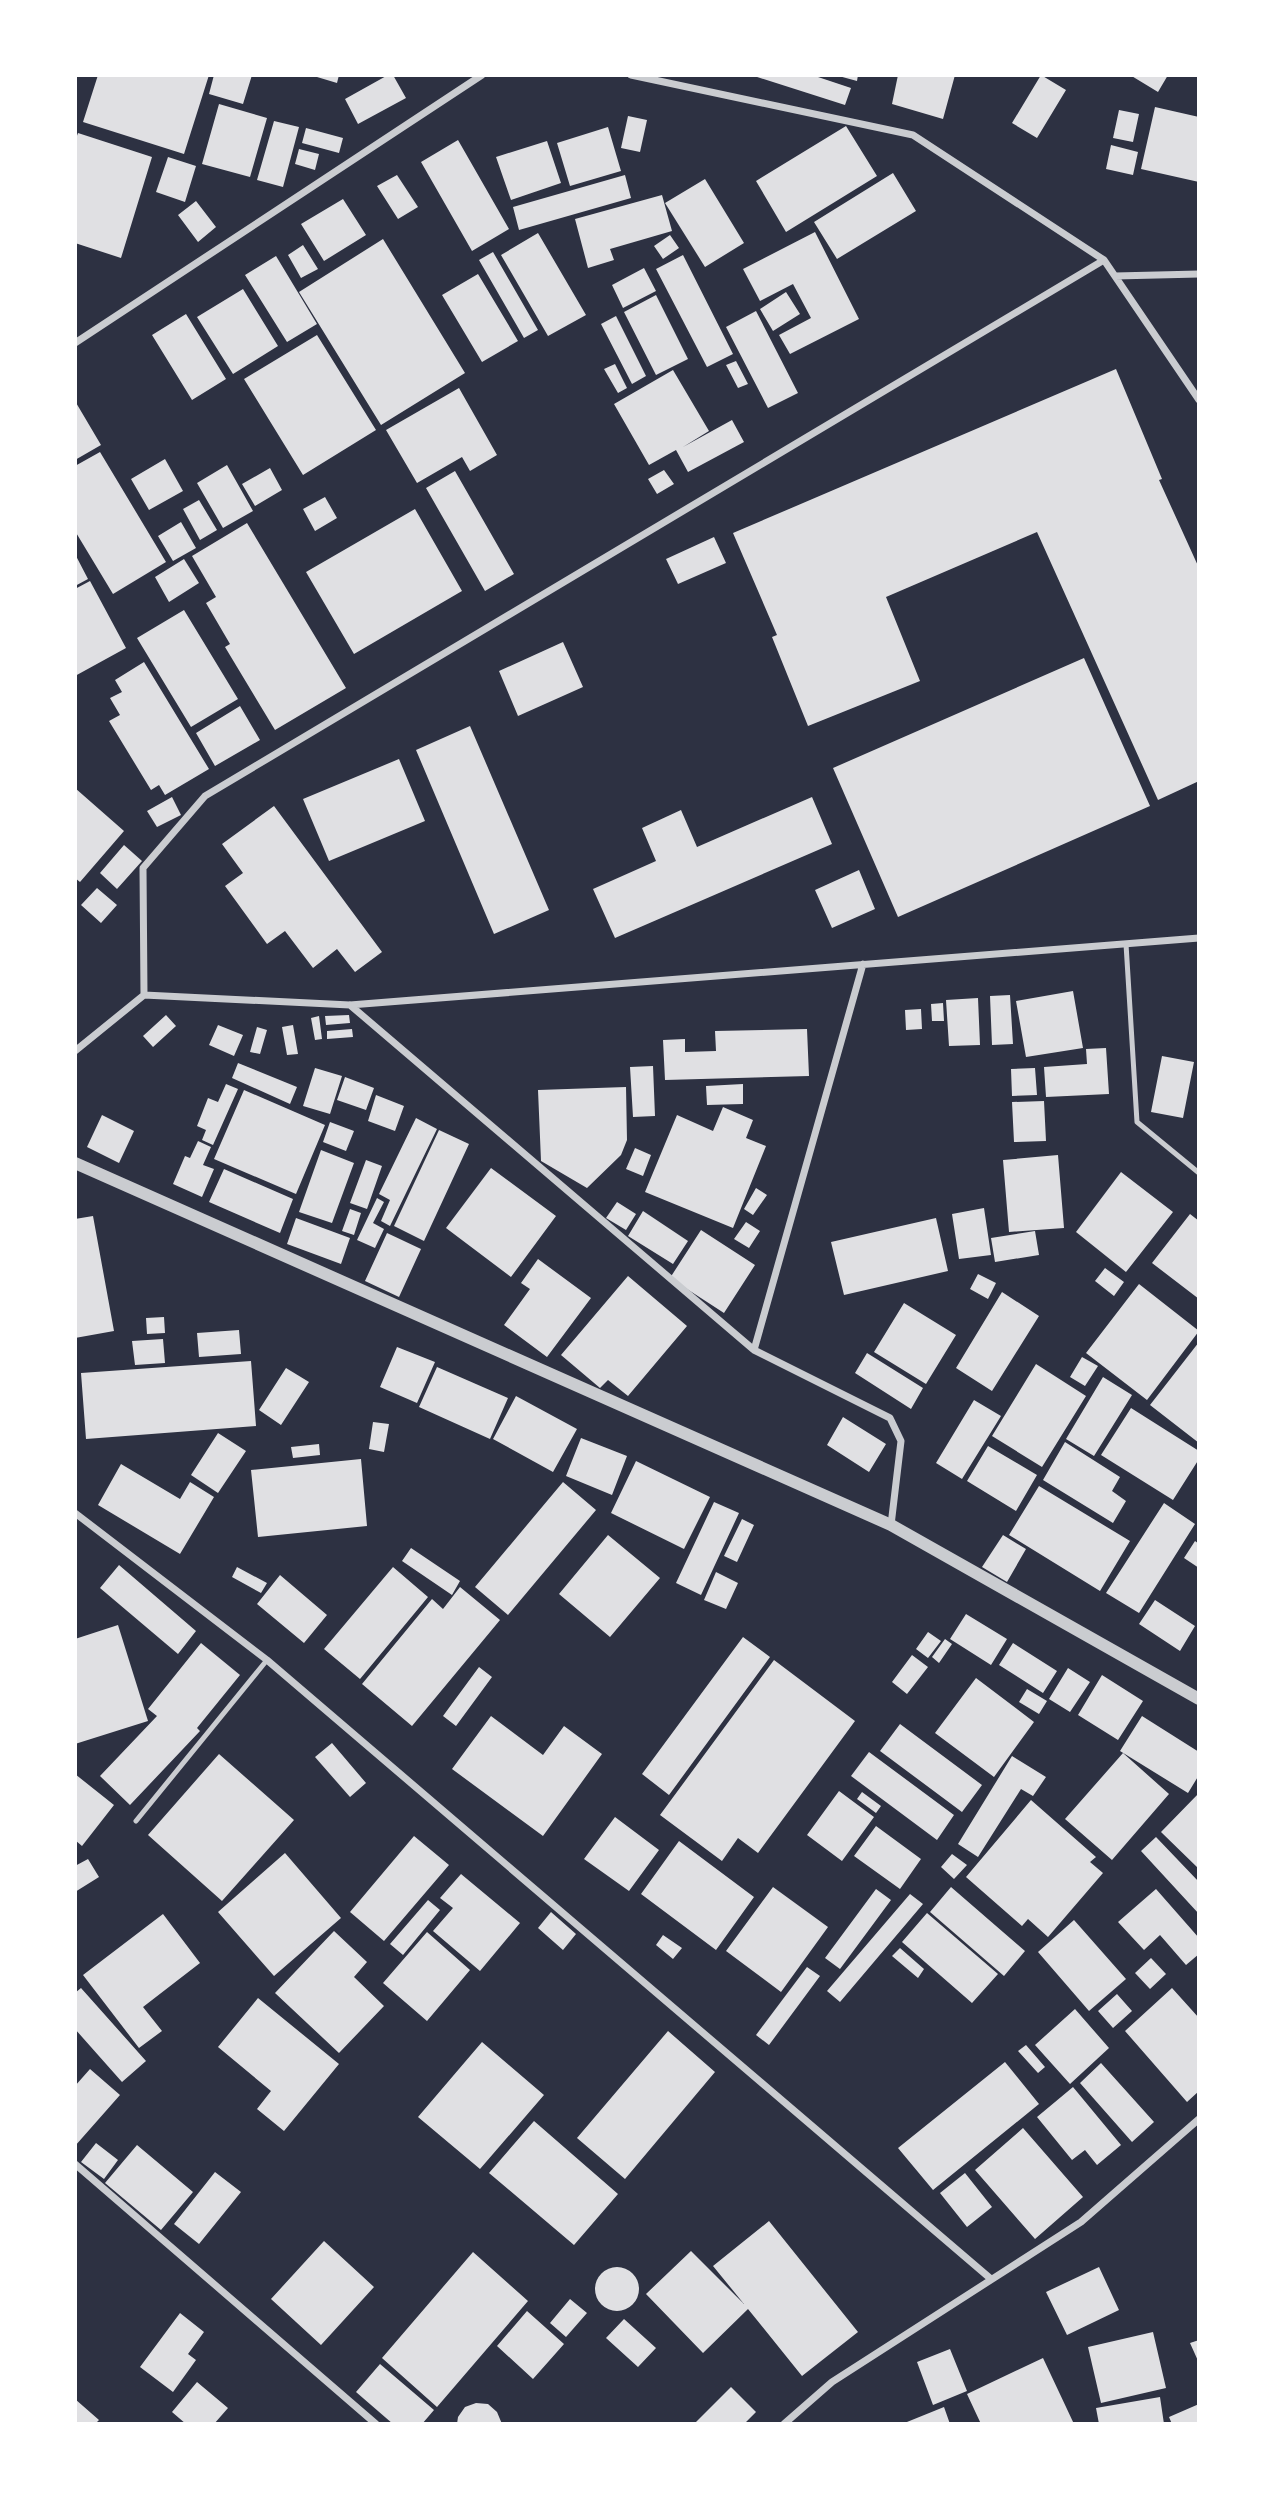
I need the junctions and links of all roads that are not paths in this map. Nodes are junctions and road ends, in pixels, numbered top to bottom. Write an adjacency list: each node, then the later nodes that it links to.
1 (482, 75): 6 (street)
2 (631, 75): 3 (street)
3 (1104, 260): 5 (street); 11 (street)
4 (1199, 274): 5 (street)
5 (1115, 276): 7 (street)
6 (75, 343)
7 (1199, 400)
8 (1199, 938): 9 (street)
9 (1126, 944): 10 (street); 15 (lane)
10 (863, 964): 12 (street); 16 (street)
11 (144, 995): 12 (street); 13 (street)
12 (350, 1005): 16 (street)
13 (75, 1051)
14 (75, 1163): 18 (street)
15 (1199, 1173)
16 (754, 1350): 18 (street)
17 (75, 1513): 19 (street)
18 (891, 1525): 20 (street)
19 (267, 1660): 21 (lane); 24 (street)
20 (1199, 1699)
21 (136, 1821)
22 (1199, 2119): 24 (street)
23 (75, 2164): 25 (street)
24 (991, 2279): 26 (street)
25 (376, 2424)
26 (784, 2424)

